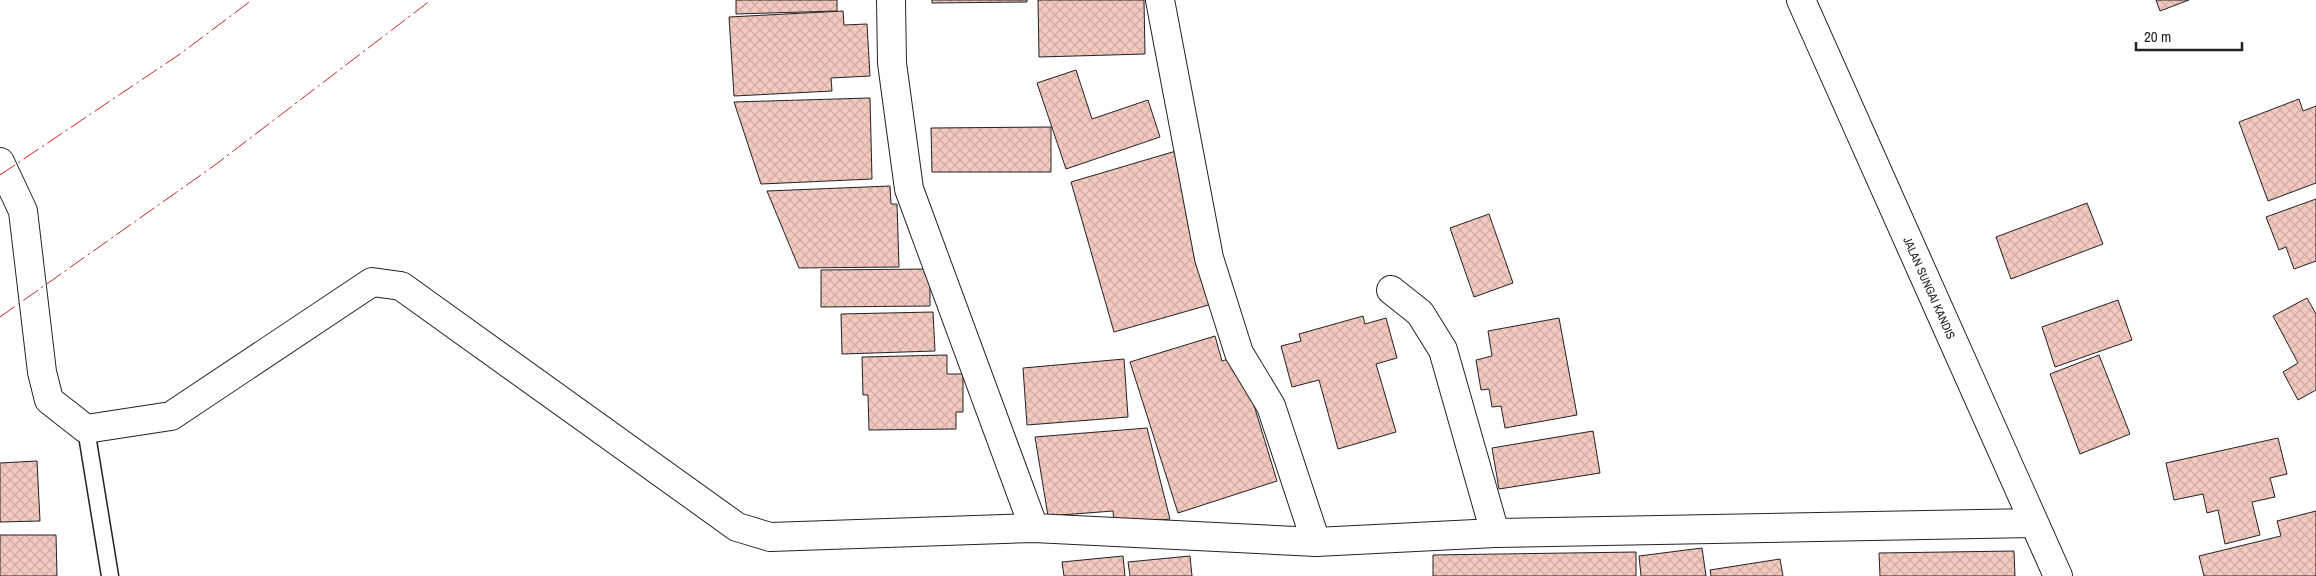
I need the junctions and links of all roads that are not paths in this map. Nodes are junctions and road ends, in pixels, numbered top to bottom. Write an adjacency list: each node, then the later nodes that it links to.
1 (891, 0): 8 (street)
2 (1160, 0): 10 (street)
3 (1801, 0): 7 (street, JALAN SUNGAI KANDIS)
4 (0, 162): 6 (street)
5 (1391, 290): 9 (street)
6 (86, 429): 8 (street); 11 (lane)
7 (2033, 523): 9 (street); 12 (street, JALAN SUNGAI KANDIS)
8 (1034, 528): 10 (street)
9 (1495, 533): 10 (street)
10 (1316, 542)
11 (110, 576)
12 (2058, 576)

